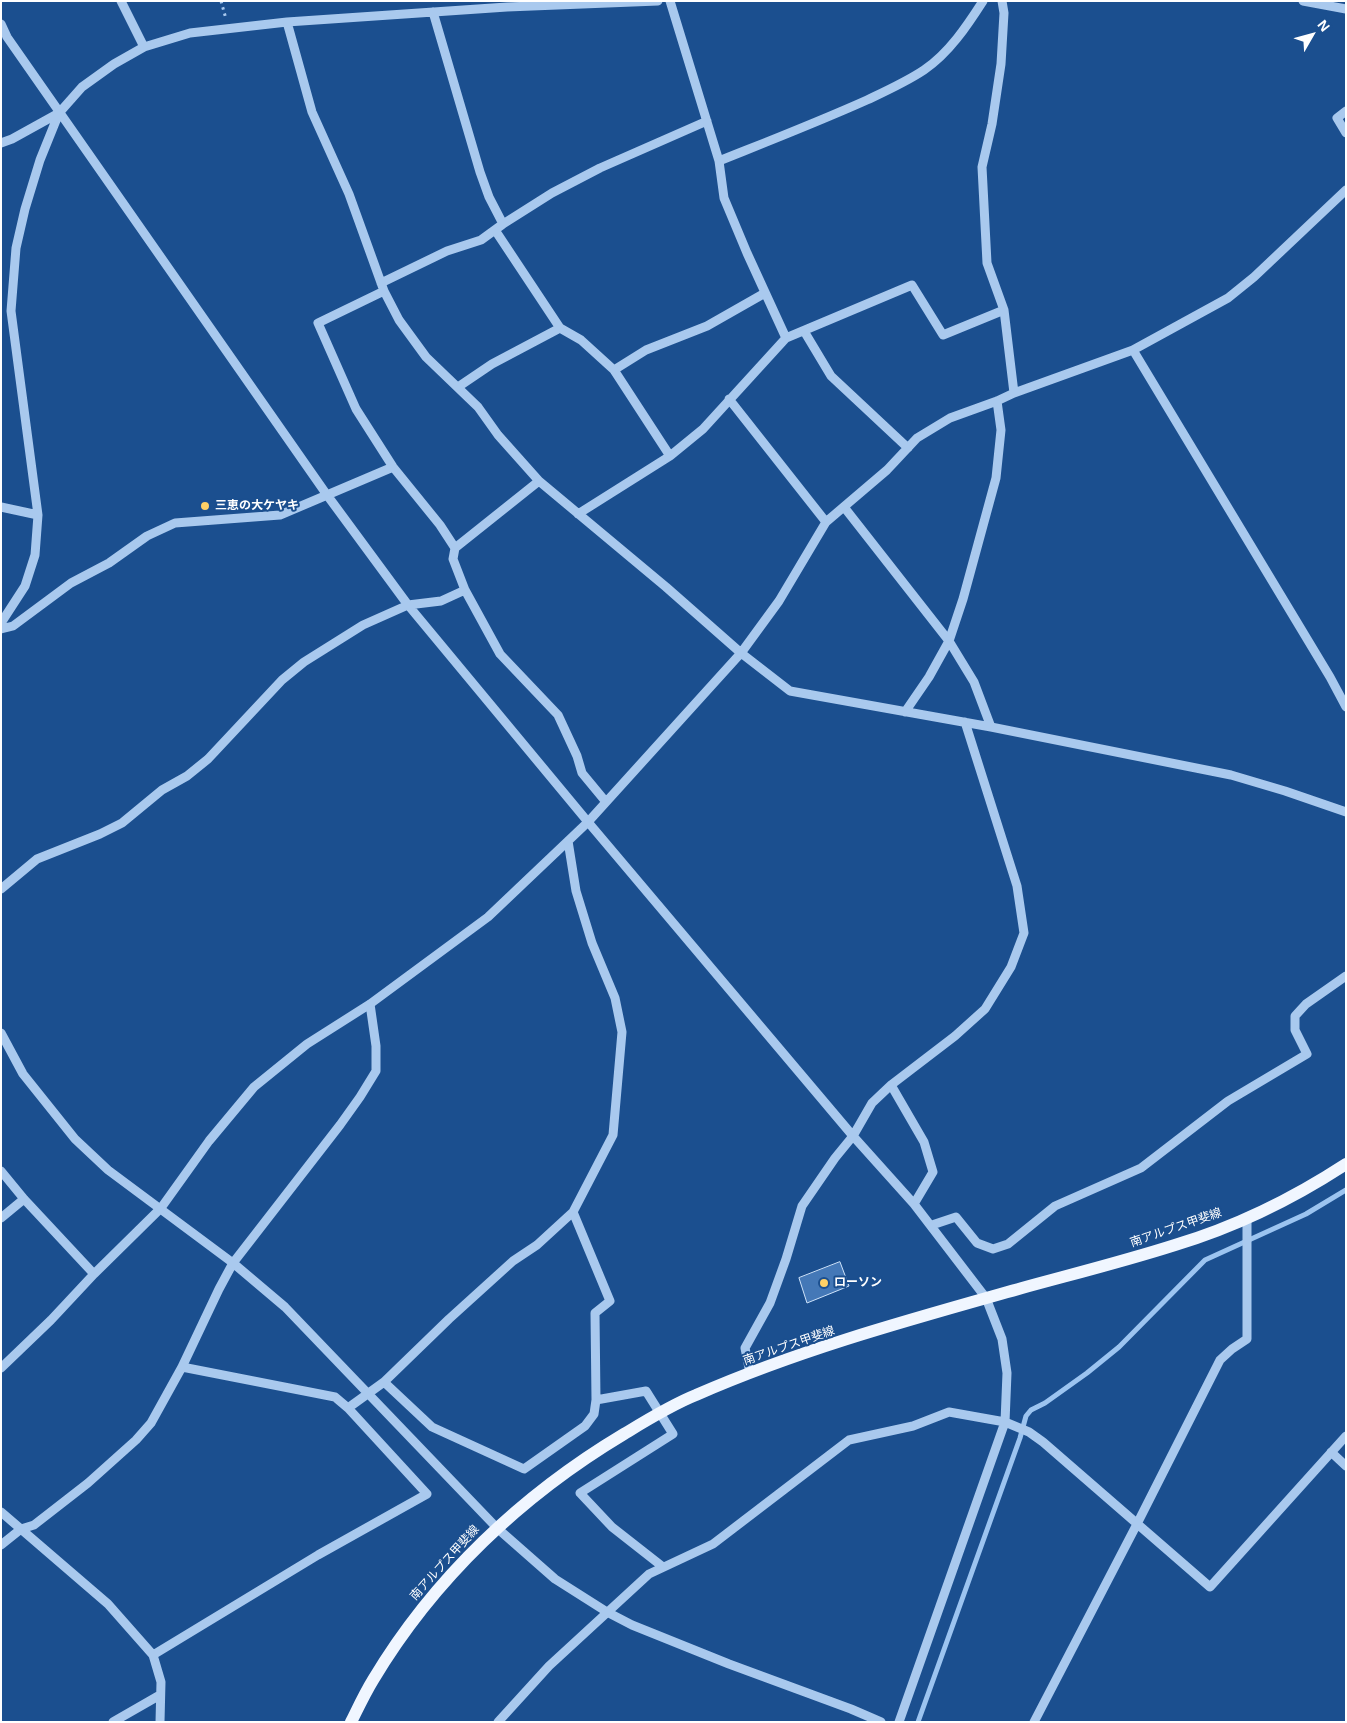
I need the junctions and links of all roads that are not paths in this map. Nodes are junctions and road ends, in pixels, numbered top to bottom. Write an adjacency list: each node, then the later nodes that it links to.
1 (121, 1): 13 (street)
2 (658, 1): 7 (street)
3 (670, 1): 16 (street)
4 (983, 1): 19 (street)
5 (1002, 1): 25 (street)
6 (1303, 1): 8 (street)
7 (507, 4): 9 (street)
8 (1346, 9)
9 (432, 12): 10 (street); 21 (street)
10 (287, 22): 13 (street); 23 (street)
11 (1, 24): 12 (street)
12 (4, 39): 15 (street)
13 (144, 47): 15 (street)
14 (1346, 111): 17 (street)
15 (59, 113): 18 (street); 39 (street); 43 (street)
16 (707, 121): 19 (street); 21 (street)
17 (1346, 134)
18 (1, 142)
19 (719, 161): 24 (street)
20 (1346, 190): 29 (street)
21 (503, 224): 22 (street)
22 (495, 230): 23 (street); 26 (street)
23 (382, 287): 31 (street); 37 (street)
24 (765, 292): 28 (street); 30 (street)
25 (1004, 310): 27 (street); 32 (street)
26 (560, 328): 30 (street); 31 (street)
27 (804, 331): 28 (street); 35 (street)
28 (786, 338): 33 (street)
29 (1133, 350): 32 (street); 52 (street)
30 (614, 370): 36 (street)
31 (458, 388): 38 (street)
32 (1014, 393): 34 (street)
33 (730, 399): 36 (street); 44 (street)
34 (997, 401): 35 (street); 50 (street)
35 (908, 448): 41 (street)
36 (670, 456): 42 (street)
37 (393, 467): 39 (street); 45 (street)
38 (539, 481): 42 (street); 45 (street)
39 (327, 495): 47 (street); 49 (street)
40 (1, 507): 43 (street)
41 (844, 507): 44 (street); 50 (street)
42 (578, 514): 51 (street)
43 (38, 515): 48 (street)
44 (826, 522): 51 (street)
45 (455, 548): 46 (street)
46 (466, 590): 47 (street); 56 (street)
47 (408, 605): 58 (street); 60 (street)
48 (1, 623)
49 (1, 629)
50 (949, 641): 53 (street); 55 (street)
51 (741, 653): 53 (street); 56 (street)
52 (1346, 707)
53 (905, 712): 54 (street)
54 (965, 722): 55 (street); 64 (street)
55 (991, 727): 57 (street)
56 (606, 802): 58 (street)
57 (1346, 812)
58 (588, 822): 59 (street); 65 (street)
59 (568, 841): 62 (street); 71 (street)
60 (1, 889)
61 (1346, 976): 74 (street)
62 (370, 1004): 70 (street); 75 (street)
63 (1, 1034): 70 (street)
64 (891, 1085): 65 (street); 69 (street)
65 (853, 1136): 69 (street); 80 (street)
66 (1346, 1164): 73 (main road, 南アルプス甲斐線)
67 (1, 1171): 68 (street)
68 (24, 1199): 72 (street); 76 (street)
69 (914, 1204): 74 (street)
70 (161, 1208): 75 (street); 76 (street)
71 (573, 1212): 81 (street); 83 (street)
72 (1, 1218)
73 (1247, 1218): 77 (main road, 南アルプス甲斐線); 91 (street)
74 (932, 1225): 77 (street)
75 (233, 1263): 78 (street); 82 (street)
76 (94, 1274): 79 (street)
77 (986, 1298): 80 (main road, 南アルプス甲斐線); 86 (street)
78 (182, 1367): 84 (street); 93 (street)
79 (1, 1368)
80 (750, 1373): 85 (main road, 南アルプス甲斐線)
81 (384, 1382): 82 (street); 83 (street)
82 (367, 1394): 84 (street); 92 (street)
83 (596, 1400): 85 (street)
84 (348, 1408): 97 (street)
85 (661, 1413): 92 (main road, 南アルプス甲斐線); 95 (street)
86 (1004, 1422): 91 (street); 95 (street); 104 (street)
87 (1346, 1436): 88 (street)
88 (1331, 1452): 89 (street); 91 (street)
89 (1346, 1466)
90 (1, 1512): 93 (street)
91 (1138, 1524): 105 (street)
92 (497, 1528): 96 (street); 101 (main road, 南アルプス甲斐線)
93 (21, 1529): 94 (street); 97 (street)
94 (1, 1545)
95 (663, 1567): 96 (street)
96 (607, 1612): 102 (street); 103 (street)
97 (153, 1655): 98 (street)
98 (160, 1695): 99 (street); 100 (street)
99 (113, 1722)
100 (160, 1722)
101 (351, 1722)
102 (498, 1722)
103 (880, 1722)
104 (899, 1722)
105 (1034, 1722)

